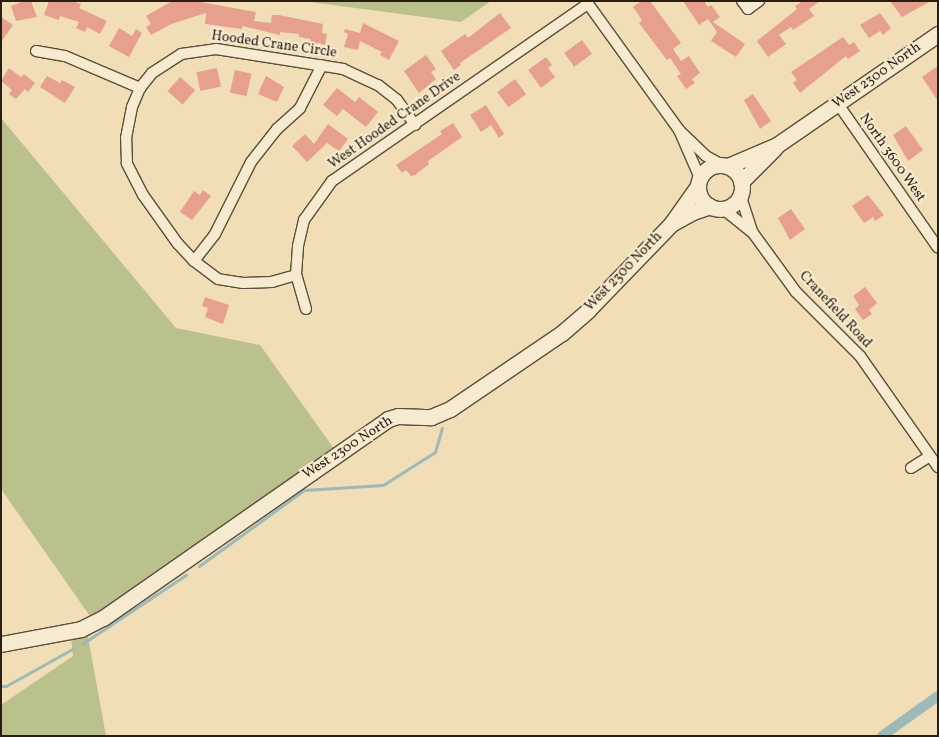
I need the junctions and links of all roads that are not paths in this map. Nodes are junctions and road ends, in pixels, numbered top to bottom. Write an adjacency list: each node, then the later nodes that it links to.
1 (759, 1): 3 (street)
2 (587, 2): 9 (street, West Hooded Crane Drive); 10 (street)
3 (745, 5)
4 (938, 34): 8 (street, West 2300 North)
5 (36, 51): 7 (street)
6 (322, 65): 7 (street, Hooded Crane Circle); 9 (street, Hooded Crane Circle); 19 (street)
7 (140, 88): 19 (street, Hooded Crane Circle)
8 (838, 104): 11 (street, West 2300 North); 18 (street, North 3600 West)
9 (415, 125): 20 (street, West Hooded Crane Drive)
10 (679, 130): 12 (street); 13 (street)
11 (777, 146): 12 (street); 14 (street)
12 (725, 166): 13 (street); 14 (street)
13 (699, 182): 15 (street); 16 (street)
14 (741, 188): 15 (street); 17 (street, Cranefield Road)
15 (716, 207): 16 (street); 17 (street, Cranefield Road)
16 (671, 224): 25 (street, West 2300 North)
17 (753, 233): 22 (street, Cranefield Road)
18 (938, 248)
19 (194, 261): 20 (street, Hooded Crane Circle)
20 (296, 275): 21 (street, West Hooded Crane Drive)
21 (306, 309)
22 (930, 456): 23 (street, Cranefield Road); 24 (street)
23 (938, 467)
24 (911, 468)
25 (1, 644)

